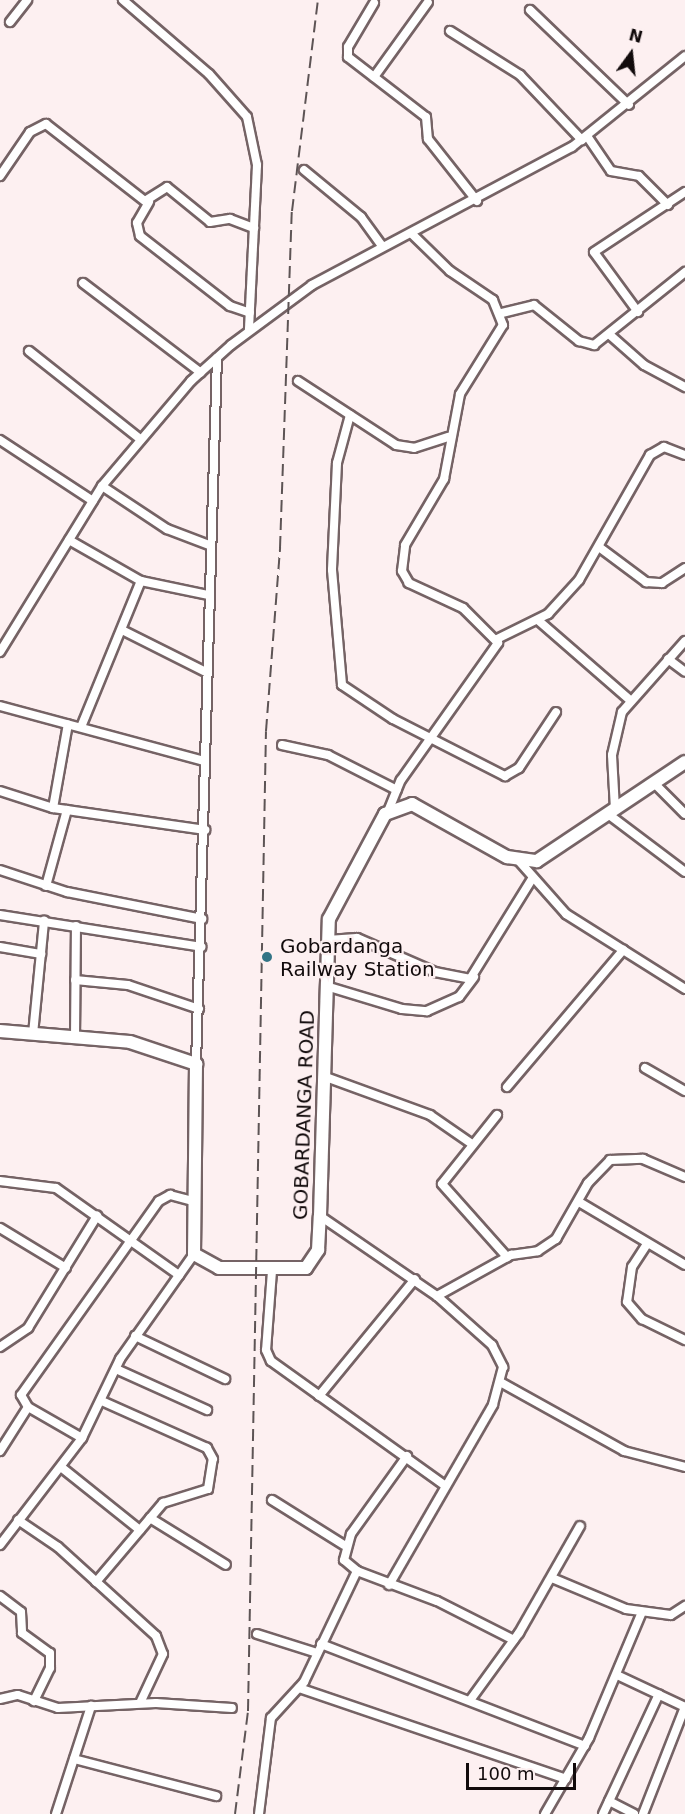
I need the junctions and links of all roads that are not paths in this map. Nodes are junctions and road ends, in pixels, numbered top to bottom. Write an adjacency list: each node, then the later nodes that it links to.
1 (27, 0): 6 (street)
2 (123, 0): 18 (street)
3 (428, 2): 9 (street)
4 (374, 3): 9 (street)
5 (530, 10): 10 (street)
6 (10, 22)
7 (450, 31): 11 (street)
8 (685, 56): 10 (street)
9 (374, 77): 15 (street)
10 (629, 105): 11 (street)
11 (585, 138): 15 (street); 17 (street)
12 (304, 170): 20 (street)
13 (0, 176): 16 (street)
14 (685, 192): 17 (street)
15 (477, 201): 19 (street)
16 (148, 202): 18 (street); 24 (street)
17 (668, 205): 23 (street)
18 (254, 228): 24 (street)
19 (411, 233): 20 (street); 25 (street)
20 (382, 246): 26 (street)
21 (685, 272): 23 (street)
22 (83, 283): 30 (street)
23 (638, 312): 27 (street)
24 (250, 313): 26 (street)
25 (502, 313): 27 (street); 34 (street)
26 (249, 330): 29 (street)
27 (610, 335): 32 (street)
28 (29, 351): 36 (street)
29 (217, 358): 30 (street); 41 (street)
30 (201, 373): 36 (street)
31 (298, 381): 33 (street)
32 (685, 387)
33 (350, 415): 34 (street); 61 (street)
34 (448, 437): 50 (street)
35 (0, 440): 39 (street)
36 (140, 440): 38 (street)
37 (685, 455): 42 (street)
38 (102, 486): 39 (street); 41 (street)
39 (93, 501): 40 (street)
40 (69, 540): 44 (street); 49 (street)
41 (209, 545): 45 (street)
42 (599, 547): 43 (street); 46 (street)
43 (685, 568)
44 (141, 581): 45 (street); 48 (street)
45 (208, 595): 54 (street)
46 (539, 621): 50 (street); 56 (street)
47 (0, 630): 49 (street)
48 (122, 630): 54 (street); 60 (street)
49 (10, 636): 52 (street)
50 (497, 639): 61 (street)
51 (685, 641): 53 (street)
52 (0, 652)
53 (668, 659): 55 (street); 56 (street)
54 (206, 672): 63 (street)
55 (685, 672)
56 (630, 700): 71 (street)
57 (0, 705): 59 (street)
58 (556, 712): 61 (street)
59 (68, 724): 60 (street); 68 (street)
60 (81, 727): 63 (street)
61 (432, 737): 66 (street)
62 (282, 745): 66 (street)
63 (204, 761): 73 (street)
64 (685, 762): 65 (main road)
65 (653, 782): 71 (main road); 72 (street)
66 (397, 790): 69 (street)
67 (0, 791): 68 (street)
68 (53, 807): 70 (street)
69 (389, 809): 74 (main road); 83 (main road, GOBARDANGA ROAD)
70 (67, 810): 73 (street); 78 (street)
71 (611, 811): 74 (main road); 76 (street)
72 (685, 814)
73 (205, 831): 80 (street)
74 (519, 861): 77 (street)
75 (0, 870): 78 (street)
76 (685, 872)
77 (532, 879): 86 (street); 88 (street)
78 (46, 886): 80 (street)
79 (0, 915): 81 (street)
80 (202, 920): 85 (street)
81 (44, 921): 82 (street); 87 (street)
82 (76, 926): 85 (street); 89 (street)
83 (327, 940): 88 (street); 90 (main road, GOBARDANGA ROAD)
84 (0, 947): 87 (street)
85 (201, 947): 92 (street)
86 (623, 950): 91 (street); 99 (street)
87 (41, 954): 94 (street)
88 (474, 976): 90 (street)
89 (75, 980): 92 (street); 95 (street)
90 (326, 986): 98 (main road, GOBARDANGA ROAD)
91 (685, 989)
92 (200, 1009): 96 (street)
93 (0, 1031): 94 (main road)
94 (33, 1034): 95 (main road)
95 (75, 1037): 96 (main road)
96 (196, 1064): 105 (main road)
97 (645, 1068): 100 (street)
98 (323, 1076): 102 (street); 108 (main road, GOBARDANGA ROAD)
99 (507, 1087)
100 (685, 1091)
101 (497, 1114): 102 (street)
102 (472, 1143): 113 (street)
103 (685, 1178): 106 (street)
104 (0, 1180): 107 (street)
105 (193, 1201): 110 (street); 112 (main road)
106 (579, 1202): 111 (street); 113 (street)
107 (97, 1216): 110 (street); 115 (street)
108 (320, 1216): 116 (main road, GOBARDANGA ROAD); 118 (street)
109 (0, 1227): 115 (street)
110 (134, 1242): 117 (street); 128 (street)
111 (648, 1244): 114 (street); 121 (street)
112 (194, 1254): 116 (main road, GOBARDANGA ROAD); 117 (street)
113 (507, 1257): 119 (street)
114 (685, 1265)
115 (66, 1268): 122 (street)
116 (272, 1271): 126 (street)
117 (179, 1275): 120 (street)
118 (415, 1279): 119 (street); 126 (street)
119 (437, 1296): 125 (street)
120 (135, 1336): 123 (street); 124 (street)
121 (685, 1340)
122 (0, 1347)
123 (116, 1369): 127 (street); 129 (street)
124 (225, 1379)
125 (502, 1383): 134 (street); 135 (street)
126 (319, 1396): 132 (street)
127 (102, 1401): 130 (street); 137 (street)
128 (28, 1407): 130 (street); 131 (street)
129 (207, 1410)
130 (82, 1438): 133 (street)
131 (0, 1451)
132 (407, 1456): 135 (street); 142 (street)
133 (60, 1467): 138 (street); 140 (street)
134 (685, 1467)
135 (444, 1485): 147 (street)
136 (272, 1500): 142 (street)
137 (150, 1518): 140 (street); 143 (street)
138 (18, 1520): 141 (street); 146 (street)
139 (580, 1526): 145 (street)
140 (140, 1530): 146 (street)
141 (0, 1545)
142 (345, 1545): 144 (street)
143 (226, 1565)
144 (357, 1571): 147 (street); 153 (street)
145 (552, 1578): 150 (street); 152 (street)
146 (96, 1582): 161 (street)
147 (389, 1585): 152 (street)
148 (0, 1596): 160 (street)
149 (685, 1606): 150 (street)
150 (642, 1612): 155 (street)
151 (257, 1634): 154 (street)
152 (514, 1640): 159 (street)
153 (321, 1644): 154 (street); 159 (street)
154 (317, 1653): 156 (street)
155 (617, 1675): 157 (street); 166 (street)
156 (299, 1688): 168 (street); 172 (street)
157 (658, 1694): 164 (street); 170 (street)
158 (2, 1698): 160 (street); 163 (street)
159 (471, 1699): 166 (street)
160 (34, 1701): 162 (street)
161 (140, 1703): 162 (street); 165 (street)
162 (91, 1706): 167 (street)
163 (0, 1707)
164 (685, 1707): 176 (street)
165 (232, 1708)
166 (585, 1746): 168 (street)
167 (74, 1759): 169 (street); 171 (street)
168 (566, 1779): 173 (street)
169 (216, 1796)
170 (609, 1801): 174 (street); 175 (street)
171 (56, 1814)
172 (260, 1814)
173 (545, 1814)
174 (603, 1814)
175 (634, 1814)
176 (643, 1814)

